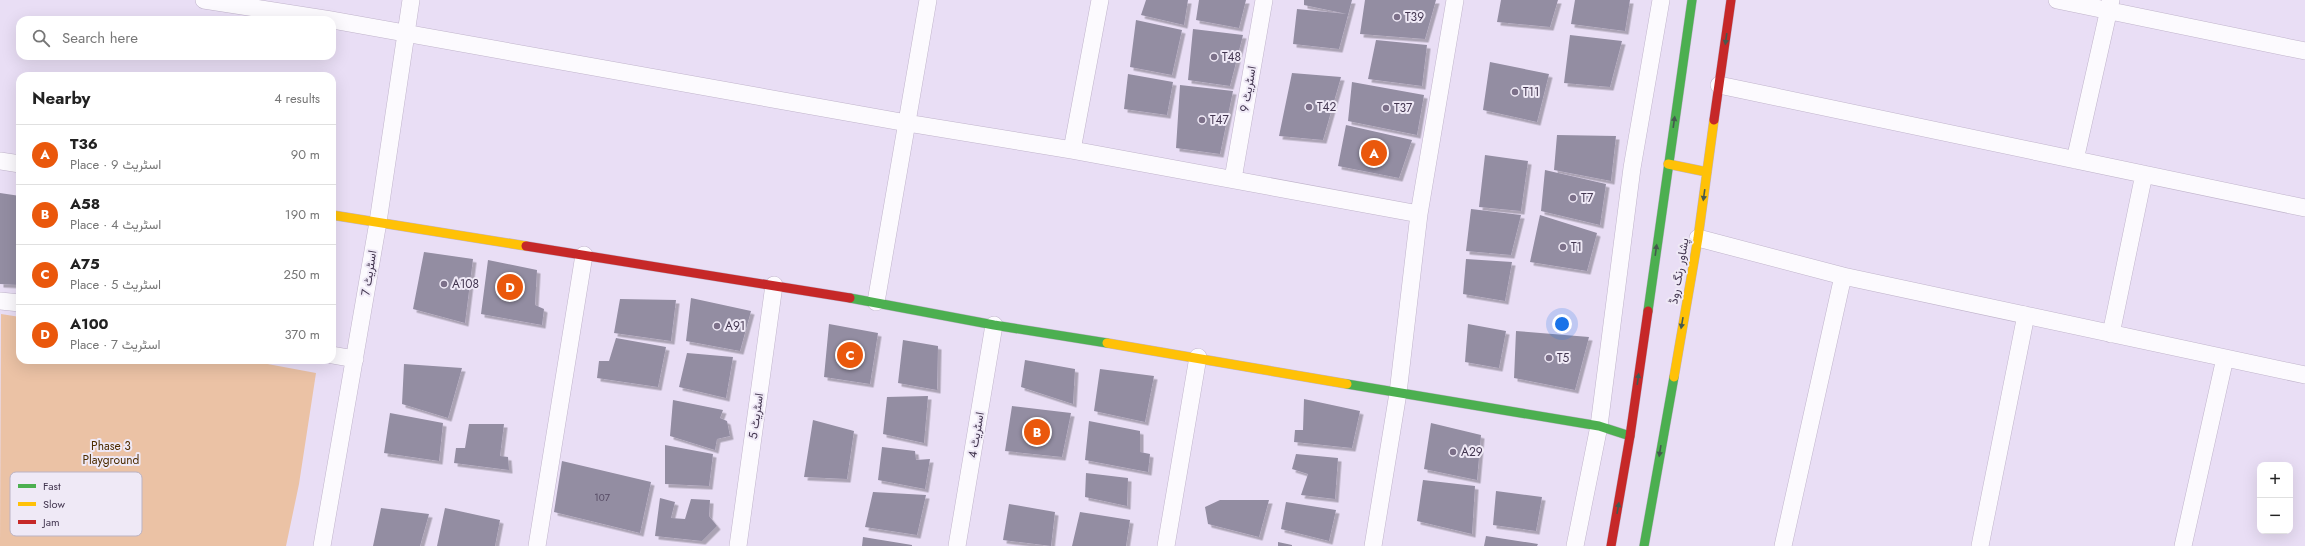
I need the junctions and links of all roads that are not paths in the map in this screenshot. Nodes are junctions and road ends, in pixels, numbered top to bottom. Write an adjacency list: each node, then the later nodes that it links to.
1 (204, 0): 12 (street)
2 (411, 0): 14 (street, اسٹریٹ 7)
3 (928, 0): 17 (street)
4 (1100, 0): 18 (street)
5 (1264, 0): 25 (street, اسٹریٹ 9)
6 (1455, 0): 27 (street)
7 (1661, 0): 46 (street)
8 (1692, 0): 22 (main road, پشاور رنگ روڈ, one-way to 8)
9 (1731, 0): 16 (main road, پشاور رنگ روڈ, one-way to 16)
10 (2057, 0): 11 (street)
11 (2110, 5): 15 (street); 19 (street)
12 (306, 16)
13 (336, 21): 14 (street)
14 (406, 32): 17 (street); 29 (street, اسٹریٹ 7)
15 (2305, 51)
16 (1719, 85): 19 (street); 23 (main road, پشاور رنگ روڈ)
17 (907, 123): 18 (street); 35 (street)
18 (1072, 150): 25 (street)
19 (2075, 160): 24 (street)
20 (0, 161): 21 (street)
21 (16, 163)
22 (1668, 164): 23 (main road); 47 (main road, پشاور رنگ روڈ, one-way to 22)
23 (1707, 172): 30 (main road, پشاور رنگ روڈ, one-way to 30)
24 (2144, 174): 26 (street); 39 (street)
25 (1233, 179): 27 (street)
26 (2305, 208)
27 (1419, 214): 45 (street)
28 (336, 216): 29 (main road)
29 (378, 222): 31 (main road); 43 (street, اسٹریٹ 7)
30 (1698, 238): 32 (street); 56 (main road, پشاور رنگ روڈ, one-way to 56)
31 (584, 255): 33 (main road); 49 (street)
32 (1843, 276): 37 (street); 57 (street)
33 (774, 285): 35 (main road); 50 (street, اسٹریٹ 5)
34 (0, 301): 36 (street)
35 (876, 302): 38 (main road)
36 (16, 303)
37 (2026, 315): 39 (street); 58 (street)
38 (994, 324): 41 (main road); 51 (street, اسٹریٹ 4)
39 (2111, 334): 42 (street)
40 (336, 356): 43 (street)
41 (1198, 357): 45 (main road); 52 (street)
42 (2225, 358): 44 (street); 59 (street)
43 (355, 359): 48 (street, اسٹریٹ 7)
44 (2305, 375)
45 (1398, 393): 46 (main road); 53 (street)
46 (1599, 426): 47 (main road); 54 (street)
47 (1630, 436): 55 (main road, پشاور رنگ روڈ, one-way to 47)
48 (322, 546)
49 (537, 546)
50 (738, 546)
51 (957, 546)
52 (1166, 546)
53 (1374, 546)
54 (1575, 546)
55 (1611, 546)
56 (1644, 546)
57 (1783, 546)
58 (1980, 546)
59 (2183, 546)

